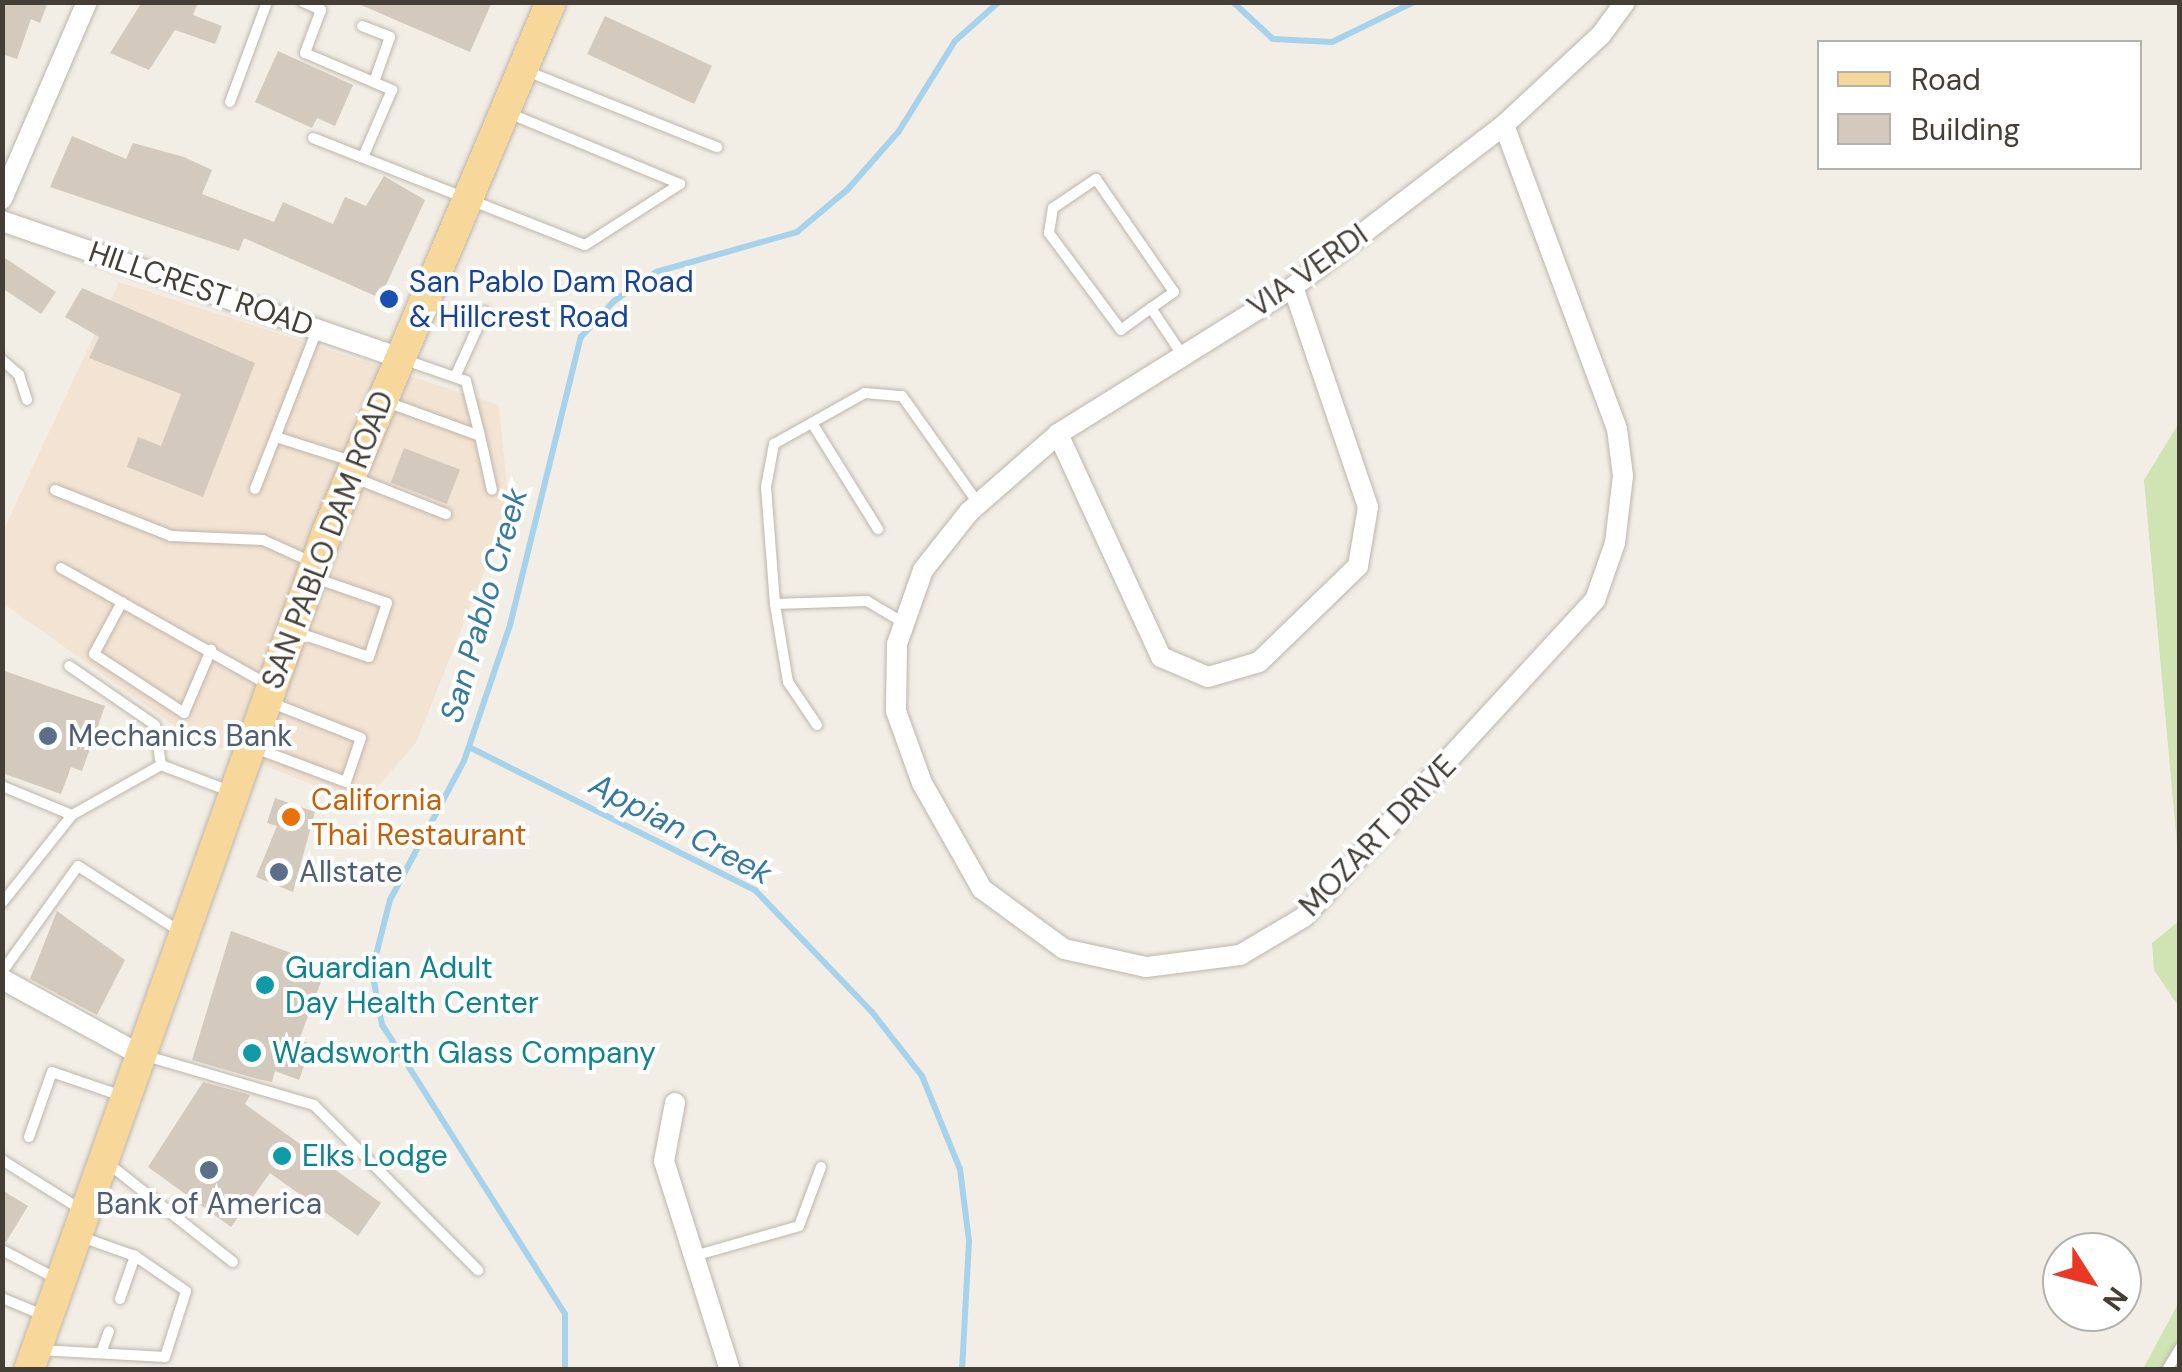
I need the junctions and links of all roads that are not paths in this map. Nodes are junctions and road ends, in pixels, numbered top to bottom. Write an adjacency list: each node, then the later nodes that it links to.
1 (87, 2): 16 (street)
2 (267, 2): 9 (lane)
3 (304, 2): 8 (lane)
4 (551, 2): 7 (main road, SAN PABLO DAM ROAD)
5 (1625, 2): 11 (street, VIA VERDI)
6 (362, 26): 8 (lane)
7 (523, 69): 10 (main road, SAN PABLO DAM ROAD); 13 (lane)
8 (374, 82): 14 (lane)
9 (230, 102)
10 (505, 112): 15 (main road, SAN PABLO DAM ROAD); 15 (lane)
11 (1504, 125): 18 (street, VIA VERDI); 43 (street, MOZART DRIVE)
12 (313, 138): 14 (lane)
13 (716, 147)
14 (364, 158): 15 (lane)
15 (468, 198): 23 (main road, SAN PABLO DAM ROAD)
16 (2, 199)
17 (2, 221): 21 (street, HILLCREST ROAD)
18 (1293, 287): 22 (street, VIA VERDI); 29 (street)
19 (1151, 308): 19 (lane); 22 (lane)
20 (485, 311): 25 (lane)
21 (318, 329): 23 (street, HILLCREST ROAD); 30 (lane)
22 (1182, 356): 29 (street, VIA VERDI)
23 (400, 358): 25 (lane); 27 (main road, SAN PABLO DAM ROAD)
24 (2, 360): 26 (lane)
25 (456, 377): 31 (lane)
26 (27, 400)
27 (382, 400): 31 (lane); 32 (main road, SAN PABLO DAM ROAD)
28 (812, 423): 36 (lane); 38 (lane); 42 (lane)
29 (1058, 434): 36 (street, VIA VERDI)
30 (276, 436): 32 (lane); 33 (lane)
31 (480, 436): 35 (lane)
32 (352, 468): 37 (lane); 40 (main road, SAN PABLO DAM ROAD)
33 (255, 489)
34 (55, 490): 40 (lane)
35 (492, 490)
36 (974, 508): 43 (street, MOZART DRIVE)
37 (446, 514)
38 (878, 529)
39 (60, 568): 41 (lane)
40 (313, 570): 44 (main road, SAN PABLO DAM ROAD); 44 (lane)
41 (122, 602): 45 (lane); 45 (lane)
42 (775, 604): 43 (lane); 48 (lane)
43 (904, 623)
44 (290, 630): 47 (main road, SAN PABLO DAM ROAD)
45 (212, 650): 47 (lane)
46 (69, 666): 50 (lane)
47 (268, 694): 49 (main road, SAN PABLO DAM ROAD); 49 (lane)
48 (817, 725)
49 (250, 746): 52 (main road, SAN PABLO DAM ROAD)
50 (161, 764): 52 (lane); 53 (lane)
51 (2, 786): 53 (lane)
52 (233, 792): 55 (main road, SAN PABLO DAM ROAD)
53 (72, 814): 54 (lane)
54 (2, 903)
55 (181, 932): 56 (lane); 57 (main road, SAN PABLO DAM ROAD)
56 (2, 975): 57 (street)
57 (137, 1054): 58 (main road, SAN PABLO DAM ROAD); 69 (lane)
58 (123, 1096): 60 (lane); 61 (main road, SAN PABLO DAM ROAD)
59 (675, 1103): 67 (street)
60 (30, 1137)
61 (100, 1158): 64 (main road, SAN PABLO DAM ROAD); 68 (lane)
62 (2, 1160): 64 (lane)
63 (821, 1167): 67 (lane)
64 (77, 1221): 66 (lane); 70 (main road, SAN PABLO DAM ROAD)
65 (2, 1250): 70 (lane)
66 (136, 1256): 72 (lane); 76 (lane)
67 (693, 1256): 78 (street)
68 (234, 1262)
69 (478, 1270)
70 (56, 1278): 73 (main road, SAN PABLO DAM ROAD)
71 (2, 1298): 73 (lane)
72 (120, 1300)
73 (44, 1316): 77 (main road, SAN PABLO DAM ROAD)
74 (109, 1330): 76 (lane)
75 (2180, 1348): 79 (lane)
76 (101, 1353): 77 (lane)
77 (32, 1360)
78 (730, 1370)
79 (2167, 1370)

